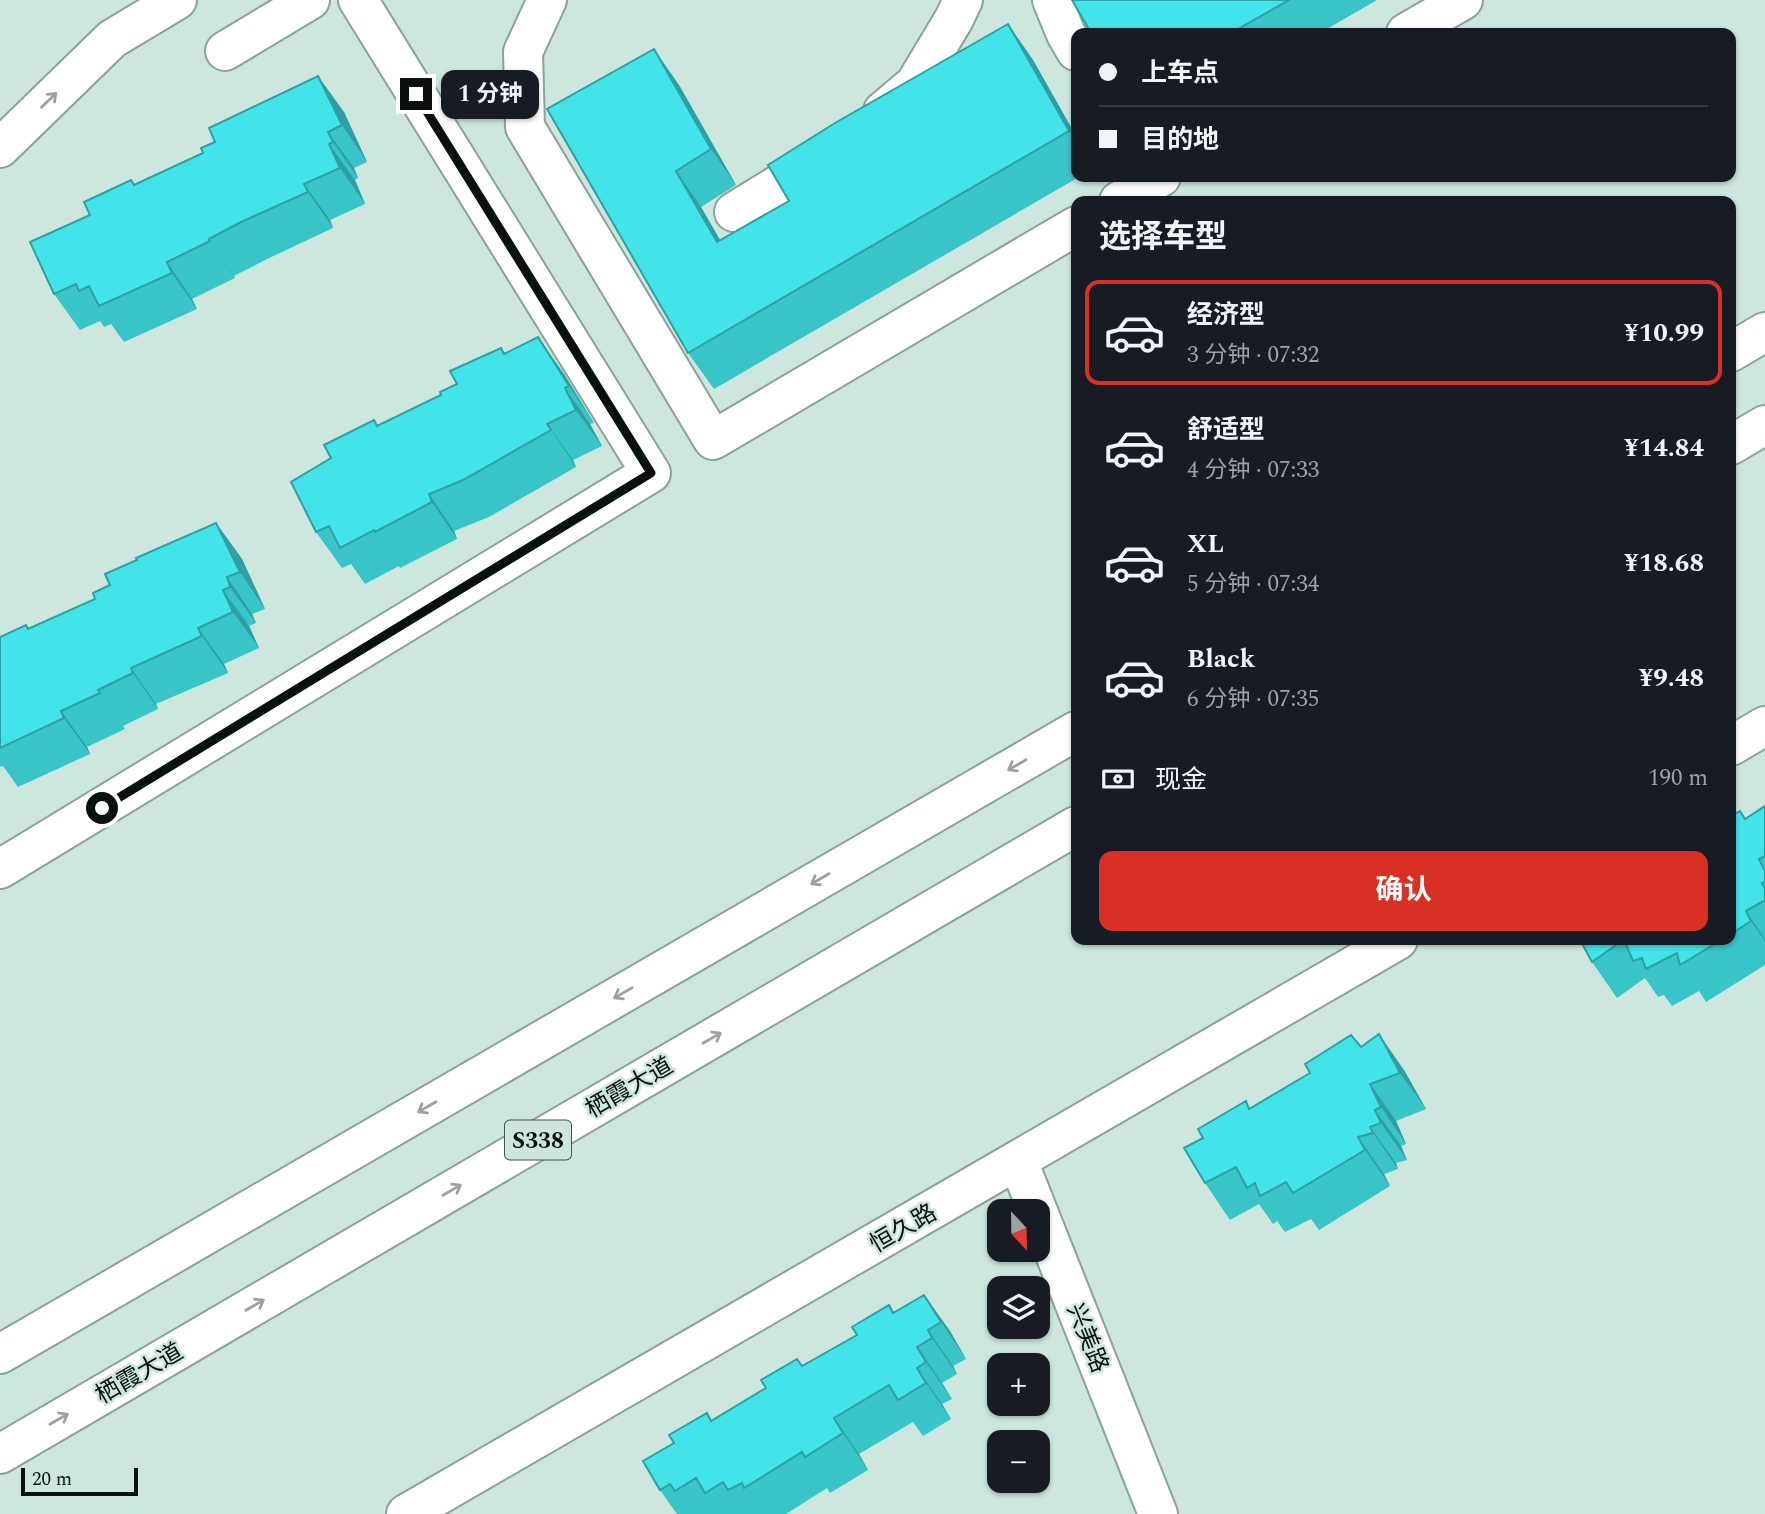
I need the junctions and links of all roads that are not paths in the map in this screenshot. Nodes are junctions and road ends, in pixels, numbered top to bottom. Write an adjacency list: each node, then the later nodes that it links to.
1 (177, 0): 11 (street, one-way to 1)
2 (310, 0): 10 (street)
3 (358, 0): 24 (street)
4 (547, 0): 15 (street)
5 (963, 0): 14 (street)
6 (1052, 0): 9 (street)
7 (1463, 0): 8 (street)
8 (1415, 28)
9 (1071, 42)
10 (225, 51)
11 (0, 148)
12 (1150, 182): 13 (street)
13 (1127, 196)
14 (734, 212)
15 (1071, 229)
16 (1765, 332): 17 (street)
17 (1736, 349)
18 (1765, 425): 19 (street)
19 (1736, 441)
20 (1765, 726): 22 (street)
21 (1071, 734): 27 (street, one-way to 27)
22 (1736, 743)
23 (1071, 829): 28 (street, 栖霞大道 / S338, one-way to 23)
24 (0, 869)
25 (1389, 945): 26 (street, 恒久路)
26 (1018, 1161): 29 (street, 恒久路); 30 (street, 兴美路)
27 (0, 1354)
28 (0, 1454)
29 (406, 1514)
30 (1158, 1514)

